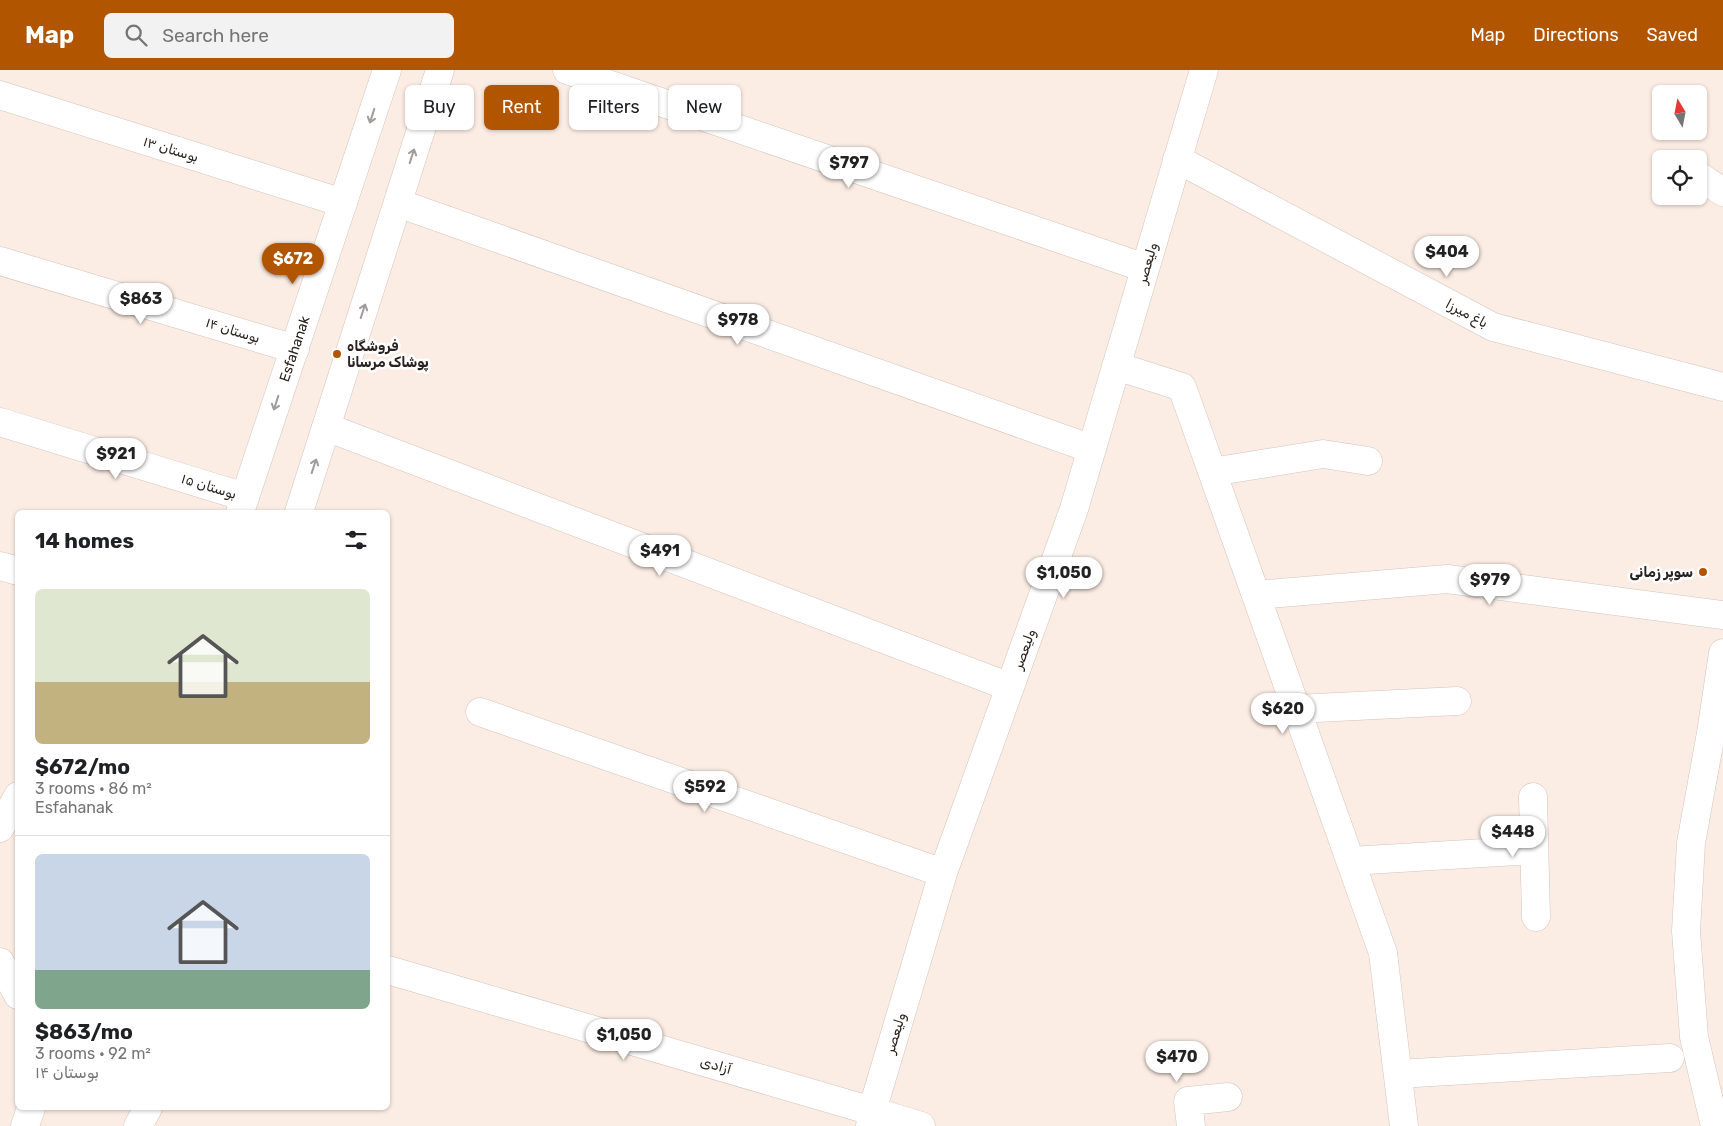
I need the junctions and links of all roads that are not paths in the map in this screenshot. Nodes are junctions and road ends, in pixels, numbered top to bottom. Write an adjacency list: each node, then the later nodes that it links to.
1 (387, 70): 9 (street, Esfahanak, one-way to 9)
2 (440, 70): 10 (street, one-way to 2)
3 (567, 70): 12 (street)
4 (1204, 70): 6 (street, ولیعصر)
5 (0, 95): 9 (street, بوستان ۱۳)
6 (1177, 159): 12 (street, ولیعصر); 15 (street, باغ میرزا)
7 (1707, 181): 8 (street)
8 (1723, 192)
9 (343, 203): 13 (street, Esfahanak)
10 (398, 203): 17 (street, one-way to 10); 18 (street)
11 (0, 261): 13 (street, بوستان ۱۴)
12 (1145, 268): 14 (street, ولیعصر)
13 (294, 349): 21 (street, Esfahanak, one-way to 21)
14 (1116, 366): 18 (street, ولیعصر); 20 (street)
15 (1723, 387)
16 (0, 422): 21 (street, بوستان ۱۵)
17 (326, 427): 22 (street, one-way to 17); 28 (street)
18 (1092, 449): 28 (street, ولیعصر)
19 (1368, 461): 20 (street)
20 (1212, 472): 25 (street)
21 (243, 505)
22 (300, 510)
23 (0, 566): 24 (street)
24 (15, 570)
25 (1256, 595): 26 (street); 30 (street)
26 (1723, 615)
27 (1723, 653): 32 (street)
28 (1010, 687): 38 (street, ولیعصر)
29 (1457, 701): 30 (street)
30 (1296, 710): 37 (street)
31 (480, 712): 38 (street)
32 (1717, 735): 54 (street)
33 (1533, 797): 36 (street)
34 (15, 801): 35 (street)
35 (0, 828)
36 (1534, 850): 37 (street); 39 (street)
37 (1350, 861): 44 (street)
38 (943, 872): 48 (street, ولیعصر)
39 (1536, 918)
40 (0, 962): 42 (street)
41 (390, 971): 48 (street, آزادی)
42 (15, 990)
43 (1670, 1058): 44 (street)
44 (1398, 1074): 53 (street)
45 (1228, 1097): 52 (street)
46 (30, 1110): 49 (street)
47 (147, 1110): 50 (street)
48 (871, 1118): 51 (street, آزادی)
49 (25, 1126)
50 (138, 1126)
51 (921, 1126)
52 (1190, 1126)
53 (1404, 1126)
54 (1715, 1126)

